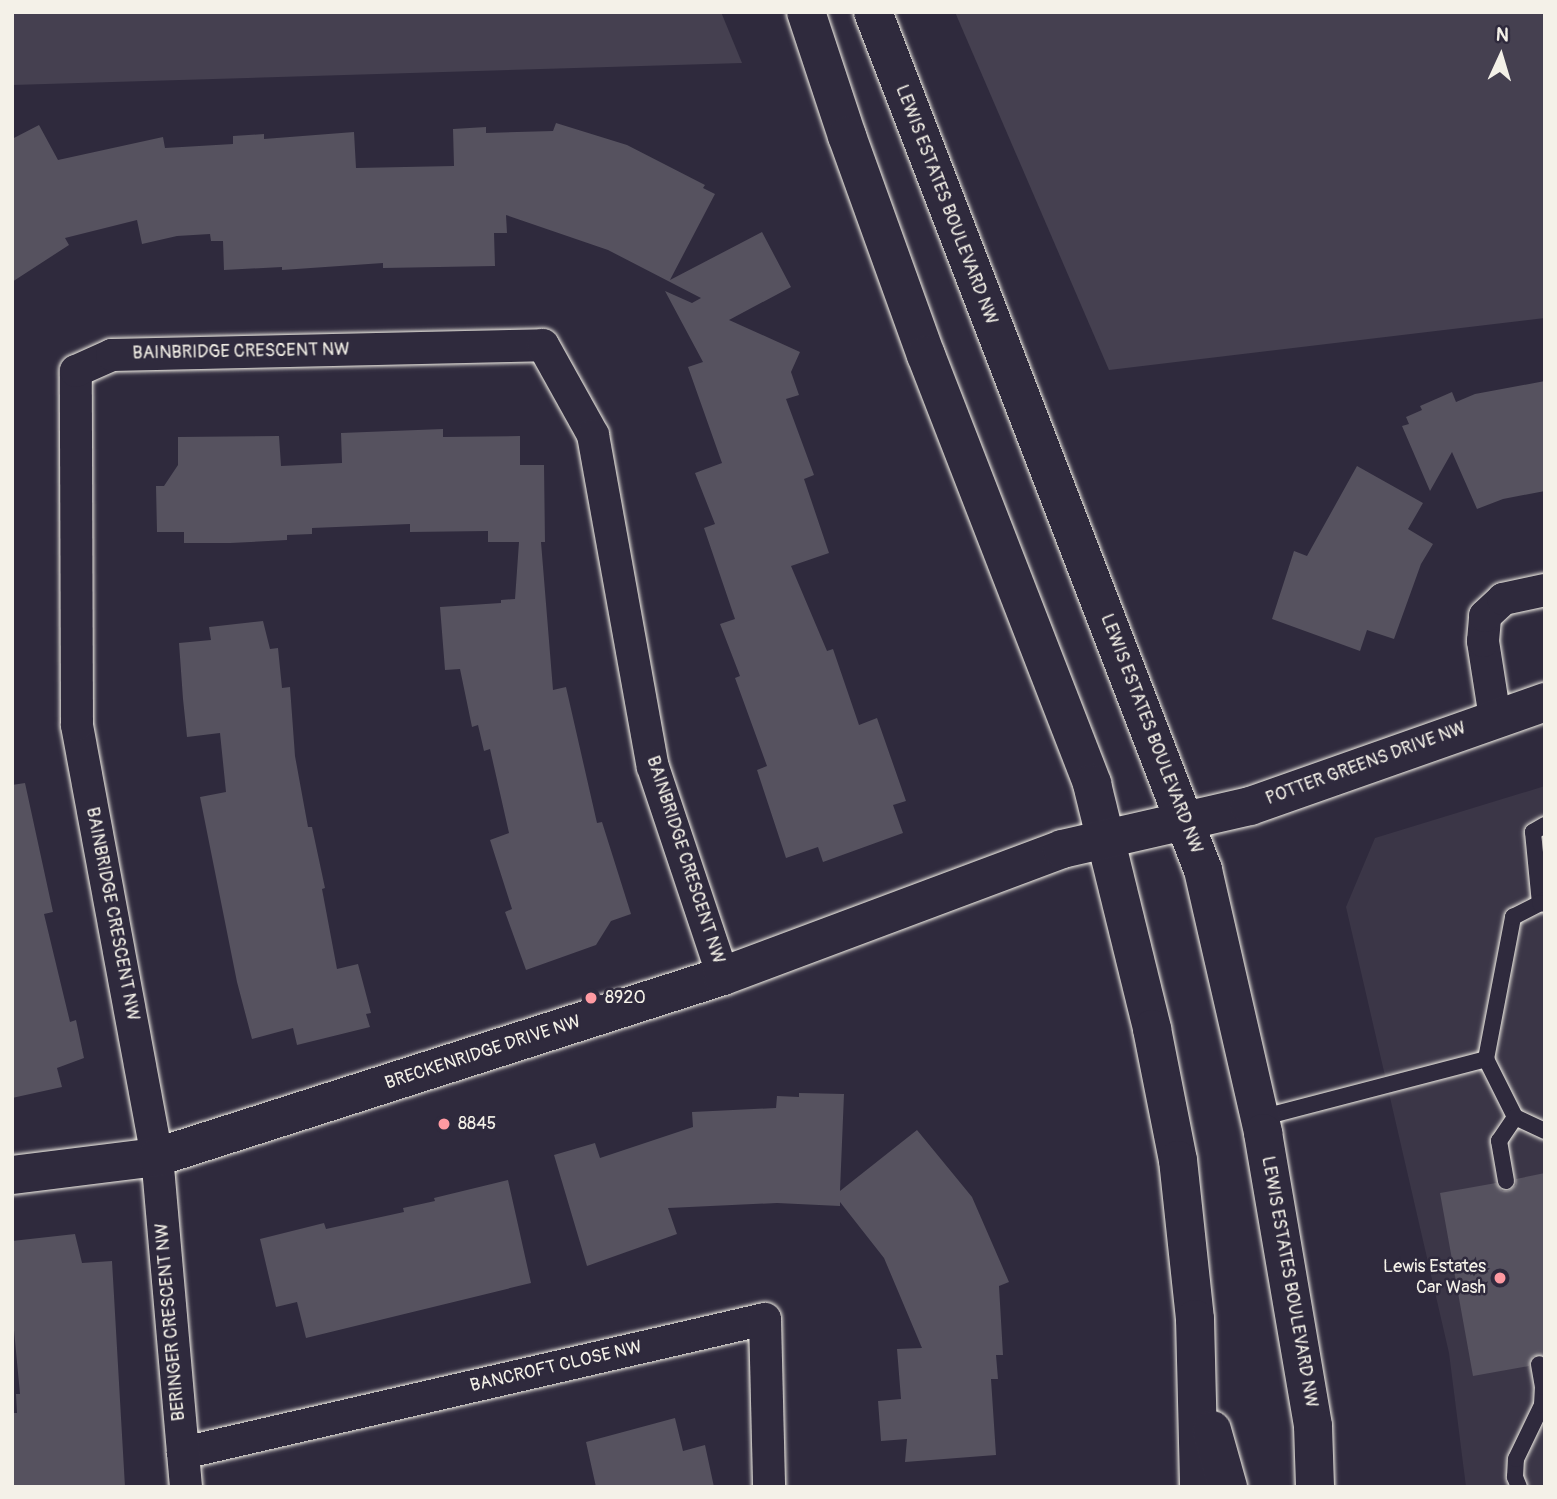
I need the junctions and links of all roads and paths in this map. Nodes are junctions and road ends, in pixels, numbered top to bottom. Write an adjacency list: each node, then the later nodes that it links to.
1 (806, 12): 8 (main road)
2 (873, 12): 6 (main road, LEWIS ESTATES BOULEVARD NW)
3 (1545, 590): 5 (street)
4 (1545, 702): 5 (main road, POTTER GREENS DRIVE NW)
5 (1495, 718): 6 (main road, POTTER GREENS DRIVE NW)
6 (1185, 820): 8 (main road, BRECKENRIDGE DRIVE NW); 13 (main road, LEWIS ESTATES BOULEVARD NW)
7 (1545, 825): 9 (lane)
8 (1106, 839): 10 (main road, BRECKENRIDGE DRIVE NW); 19 (main road)
9 (1543, 902): 11 (lane)
10 (723, 975): 15 (main road, BRECKENRIDGE DRIVE NW); 15 (street, BAINBRIDGE CRESCENT NW)
11 (1486, 1059): 12 (lane); 13 (lane)
12 (1515, 1117): 14 (lane); 17 (lane)
13 (1260, 1118): 25 (main road, LEWIS ESTATES BOULEVARD NW)
14 (1545, 1131)
15 (157, 1157): 16 (main road, BRECKENRIDGE DRIVE NW); 20 (street, BERINGER CRESCENT NW)
16 (12, 1175)
17 (1506, 1181)
18 (1539, 1364): 26 (lane)
19 (1198, 1381): 23 (main road); 24 (main road)
20 (183, 1453): 21 (street, BERINGER CRESCENT NW); 22 (street, BANCROFT CLOSE NW)
21 (186, 1487)
22 (769, 1487)
23 (1199, 1487)
24 (1228, 1487)
25 (1315, 1487)
26 (1519, 1487)

